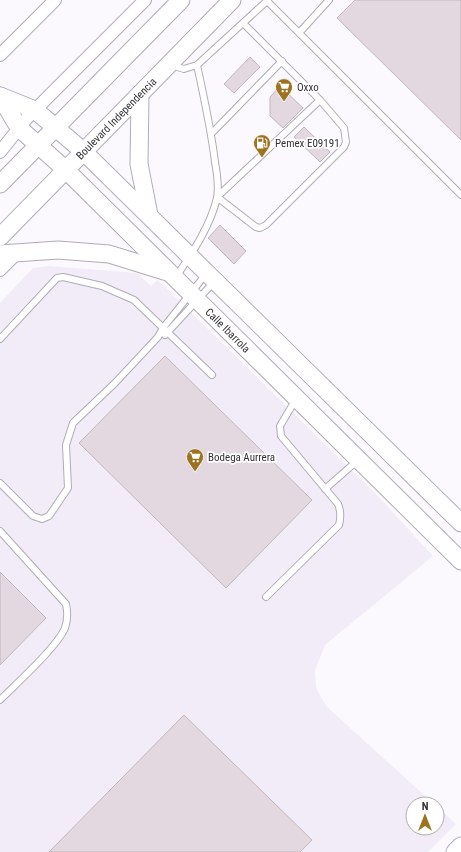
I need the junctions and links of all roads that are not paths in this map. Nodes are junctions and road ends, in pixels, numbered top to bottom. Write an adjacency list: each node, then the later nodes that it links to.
1 (145, 0): 16 (street)
2 (181, 0): 17 (main road)
3 (232, 0): 11 (main road, Boulevard Independencia)
4 (329, 0): 8 (lane)
5 (53, 1): 9 (street)
6 (268, 1): 7 (lane); 8 (lane)
7 (244, 24): 10 (lane); 12 (lane)
8 (299, 33): 25 (lane)
9 (0, 55)
10 (282, 61): 15 (lane); 19 (lane)
11 (169, 64): 12 (lane); 13 (main road, Boulevard Independencia)
12 (197, 65): 19 (lane)
13 (140, 94): 22 (main road, Boulevard Independencia); 27 (main road)
14 (0, 96): 16 (main road, Calle Ibarrola); 18 (main road, Calle Ibarrola)
15 (320, 100): 26 (lane); 26 (lane)
16 (35, 110): 17 (main road, Calle Ibarrola); 18 (street)
17 (56, 127): 20 (main road); 22 (main road, Calle Ibarrola)
18 (19, 128): 20 (main road, Calle Ibarrola); 21 (street)
19 (211, 134): 26 (lane)
20 (37, 145): 23 (main road, Calle Ibarrola); 24 (main road)
21 (0, 152)
22 (84, 152): 23 (main road, Boulevard Independencia); 27 (main road, Calle Ibarrola)
23 (66, 170): 28 (main road, Boulevard Independencia); 33 (main road, Calle Ibarrola)
24 (0, 184)
25 (461, 195)
26 (217, 197): 31 (lane)
27 (149, 215): 31 (main road, Calle Ibarrola)
28 (0, 237)
29 (17, 253): 30 (main road); 32 (street); 33 (main road)
30 (0, 254)
31 (190, 256): 33 (lane); 34 (main road, Calle Ibarrola)
32 (0, 270)
33 (172, 275): 35 (main road, Calle Ibarrola)
34 (211, 277): 35 (lane); 35 (lane); 45 (main road, Calle Ibarrola)
35 (194, 297): 36 (lane); 37 (lane); 41 (main road, Calle Ibarrola)
36 (163, 328): 37 (lane); 38 (lane); 39 (lane)
37 (168, 334): 38 (lane); 40 (lane)
38 (158, 337): 43 (lane)
39 (0, 339)
40 (212, 375)
41 (296, 398): 42 (main road, Calle Ibarrola); 44 (lane)
42 (359, 459): 44 (lane); 47 (main road, Calle Ibarrola)
43 (0, 483)
44 (325, 489): 48 (lane)
45 (461, 523)
46 (0, 531): 49 (lane)
47 (461, 560)
48 (266, 597)
49 (0, 700)
50 (461, 846): 51 (main road)
51 (455, 852)

